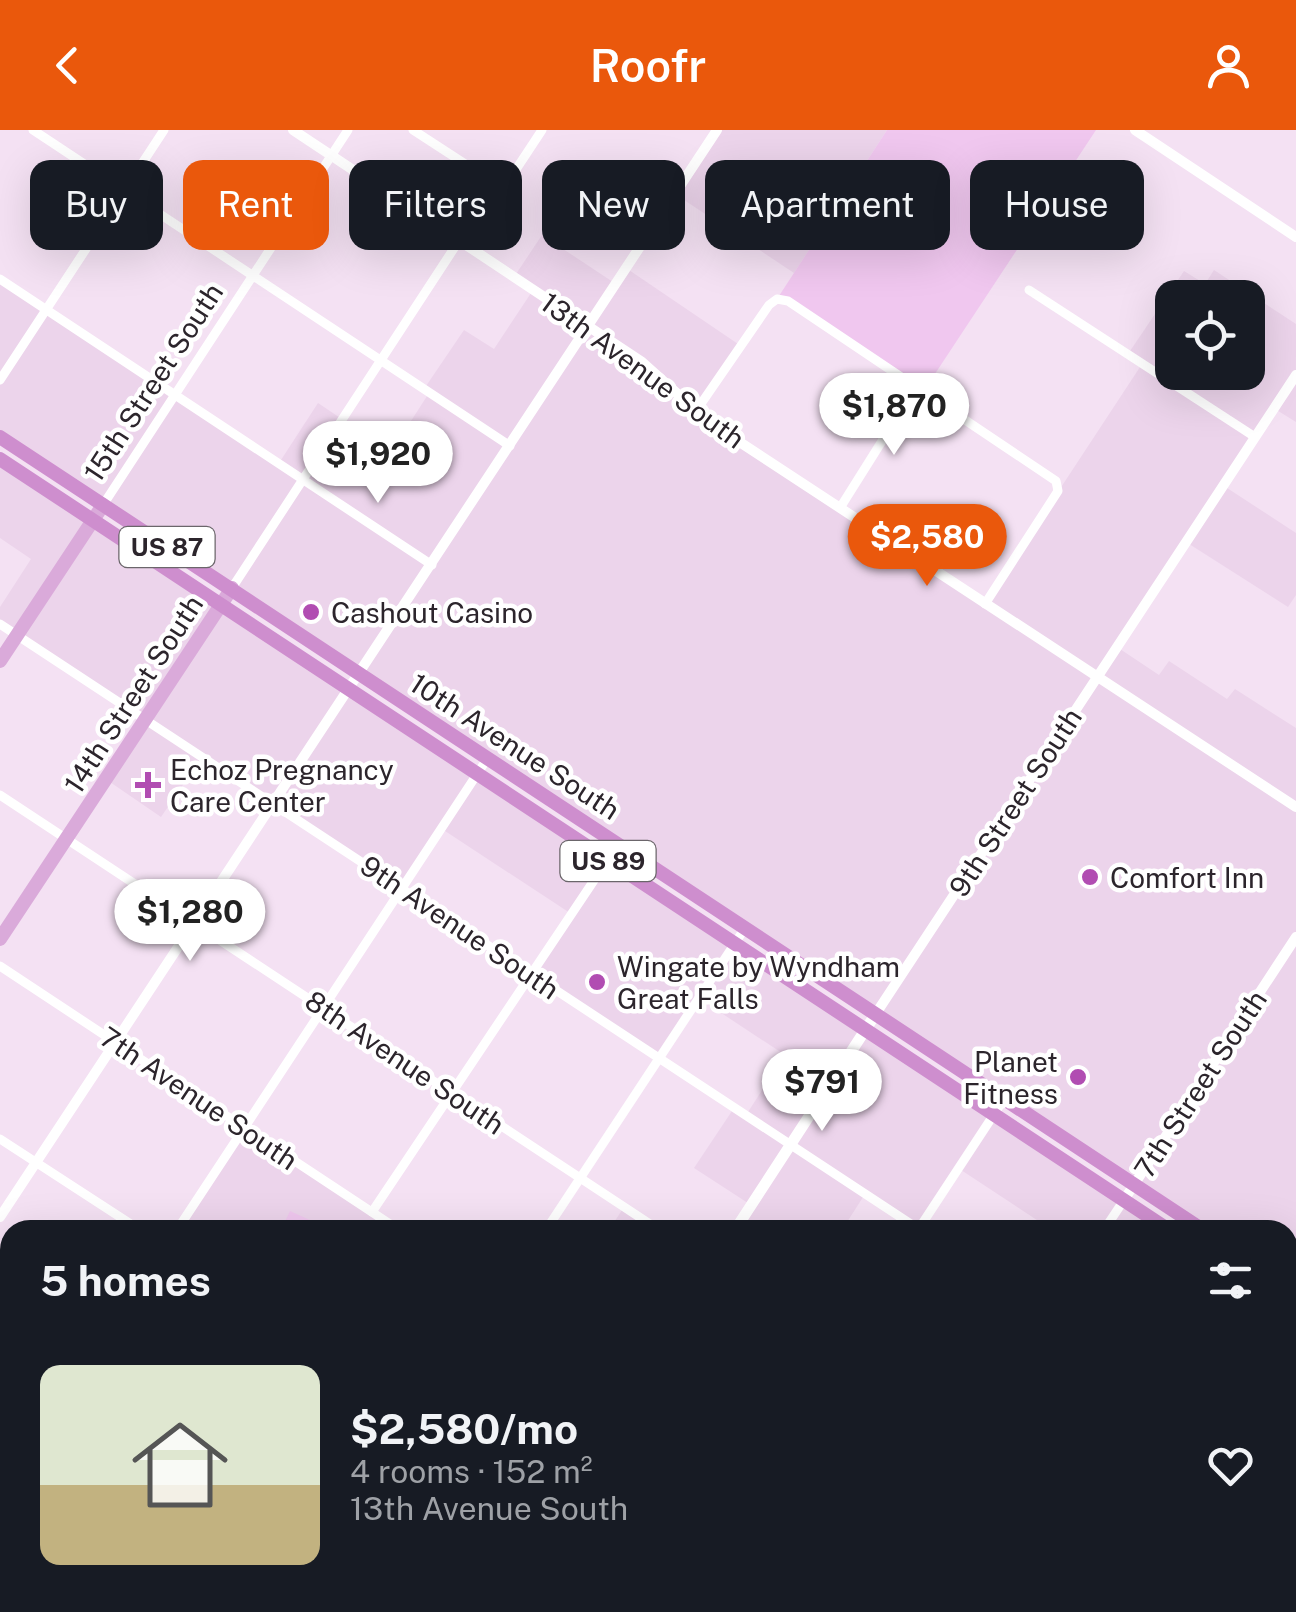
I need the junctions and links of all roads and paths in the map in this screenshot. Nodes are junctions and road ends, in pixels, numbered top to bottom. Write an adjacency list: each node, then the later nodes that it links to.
1 (34, 130): 10 (street)
2 (164, 130): 11 (street)
3 (292, 130): 9 (street, 13th Avenue South)
4 (348, 130): 9 (street, 15th Street South)
5 (413, 130): 12 (street)
6 (542, 130): 13 (street, 14th Street South)
7 (718, 130): 24 (street)
8 (1135, 130): 16 (street)
9 (331, 156): 14 (street, 13th Avenue South); 20 (street, 15th Street South)
10 (80, 160)
11 (144, 160)
12 (459, 160)
13 (522, 160)
14 (349, 168)
15 (163, 215): 20 (street)
16 (1296, 237)
17 (85, 250): 23 (street)
18 (454, 250): 25 (street, 14th Street South)
19 (474, 250): 24 (street, 13th Avenue South)
20 (253, 275): 25 (street); 29 (street, 15th Street South)
21 (0, 278): 23 (street)
22 (1029, 290): 32 (street)
23 (46, 309): 27 (street); 29 (street)
24 (588, 326): 30 (street, 13th Avenue South); 33 (street)
25 (382, 360): 33 (street); 35 (street, 14th Street South)
26 (1296, 374): 32 (street, 9th Street South)
27 (0, 380)
28 (916, 387): 30 (street); 37 (street); 41 (street)
29 (176, 394): 35 (street); 36 (street, 15th Street South)
30 (696, 412): 37 (street, 13th Avenue South)
31 (0, 437): 36 (highway, 10th Avenue South / US 87)
32 (1255, 437): 47 (street, 9th Street South)
33 (510, 446): 39 (street)
34 (0, 459): 38 (highway, 10th Avenue South / US 87)
35 (303, 479): 39 (street); 40 (street, 14th Street South)
36 (103, 505): 38 (main road, 15th Street South); 40 (highway, 10th Avenue South / US 87)
37 (840, 508): 41 (street, 13th Avenue South)
38 (94, 520): 42 (highway, 10th Avenue South / US 89); 44 (main road, 15th Street South / US 87)
39 (432, 566): 46 (street)
40 (232, 588): 42 (main road, 14th Street South / US 87); 46 (highway, 10th Avenue South / US 89)
41 (985, 604): 47 (street, 13th Avenue South)
42 (222, 606): 48 (highway, 10th Avenue South / US 89); 49 (main road, 14th Street South / US 87)
43 (0, 624): 44 (street, 9th Avenue South)
44 (17, 635): 45 (main road, 15th Street South / US 87); 49 (street, 9th Avenue South)
45 (0, 661)
46 (360, 674): 48 (street); 50 (highway, 10th Avenue South / US 89)
47 (1098, 676): 54 (street, 13th Avenue South); 67 (street, 9th Street South)
48 (350, 689): 51 (highway, 10th Avenue South / US 89); 53 (street)
49 (146, 720): 53 (street, 9th Avenue South); 55 (main road, 14th Street South / US 87)
50 (487, 759): 51 (street); 56 (highway, 10th Avenue South / US 89)
51 (478, 773): 57 (highway, 10th Avenue South / US 89); 58 (street)
52 (0, 795): 55 (street, 8th Avenue South)
53 (274, 804): 58 (street, 9th Avenue South); 59 (street)
54 (1296, 807)
55 (67, 840): 59 (street, 8th Avenue South); 62 (main road, 14th Street South / US 87)
56 (618, 843): 57 (street); 60 (highway, 10th Avenue South / US 89)
57 (608, 861): 63 (highway, 10th Avenue South / US 89); 65 (street)
58 (402, 889): 65 (street, 9th Avenue South); 66 (street)
59 (193, 923): 66 (street, 8th Avenue South); 69 (street)
60 (746, 928): 63 (street); 67 (highway, 10th Avenue South / US 89)
61 (1296, 938): 79 (street, 7th Street South)
62 (0, 939)
63 (735, 944): 68 (highway, 10th Avenue South / US 89); 70 (street)
64 (0, 966): 69 (street, 7th Avenue South)
65 (530, 974): 70 (street, 9th Avenue South); 71 (street)
66 (323, 1008): 71 (street, 8th Avenue South); 74 (street)
67 (874, 1015): 68 (main road, 9th Street South); 72 (highway, 10th Avenue South / US 89)
68 (865, 1029): 73 (highway, 10th Avenue South / US 89); 76 (main road, 9th Street South)
69 (115, 1042): 74 (street, 7th Avenue South); 77 (street)
70 (659, 1060): 76 (street, 9th Avenue South); 78 (street)
71 (451, 1094): 78 (street, 8th Avenue South); 81 (street)
72 (1004, 1100): 73 (street); 79 (highway, 10th Avenue South / US 89)
73 (994, 1113): 80 (highway, 10th Avenue South / US 89); 90 (street)
74 (244, 1128): 81 (street, 7th Avenue South); 84 (street)
75 (0, 1139): 77 (street)
76 (791, 1145): 88 (main road, 9th Street South); 89 (street, 9th Avenue South)
77 (36, 1163): 82 (street); 83 (street)
78 (580, 1178): 86 (street); 87 (street, 8th Avenue South)
79 (1134, 1184): 80 (street, 7th Street South); 93 (highway, 10th Avenue South / US 89)
80 (1124, 1200): 91 (street, 7th Street South); 92 (highway, 10th Avenue South / US 89)
81 (372, 1212): 85 (street, 7th Avenue South)
82 (0, 1217)
83 (124, 1220)
84 (184, 1220)
85 (384, 1220)
86 (553, 1220)
87 (644, 1220)
88 (742, 1220)
89 (904, 1220)
90 (925, 1220)
91 (1111, 1220)
92 (1155, 1220)
93 (1187, 1220)

